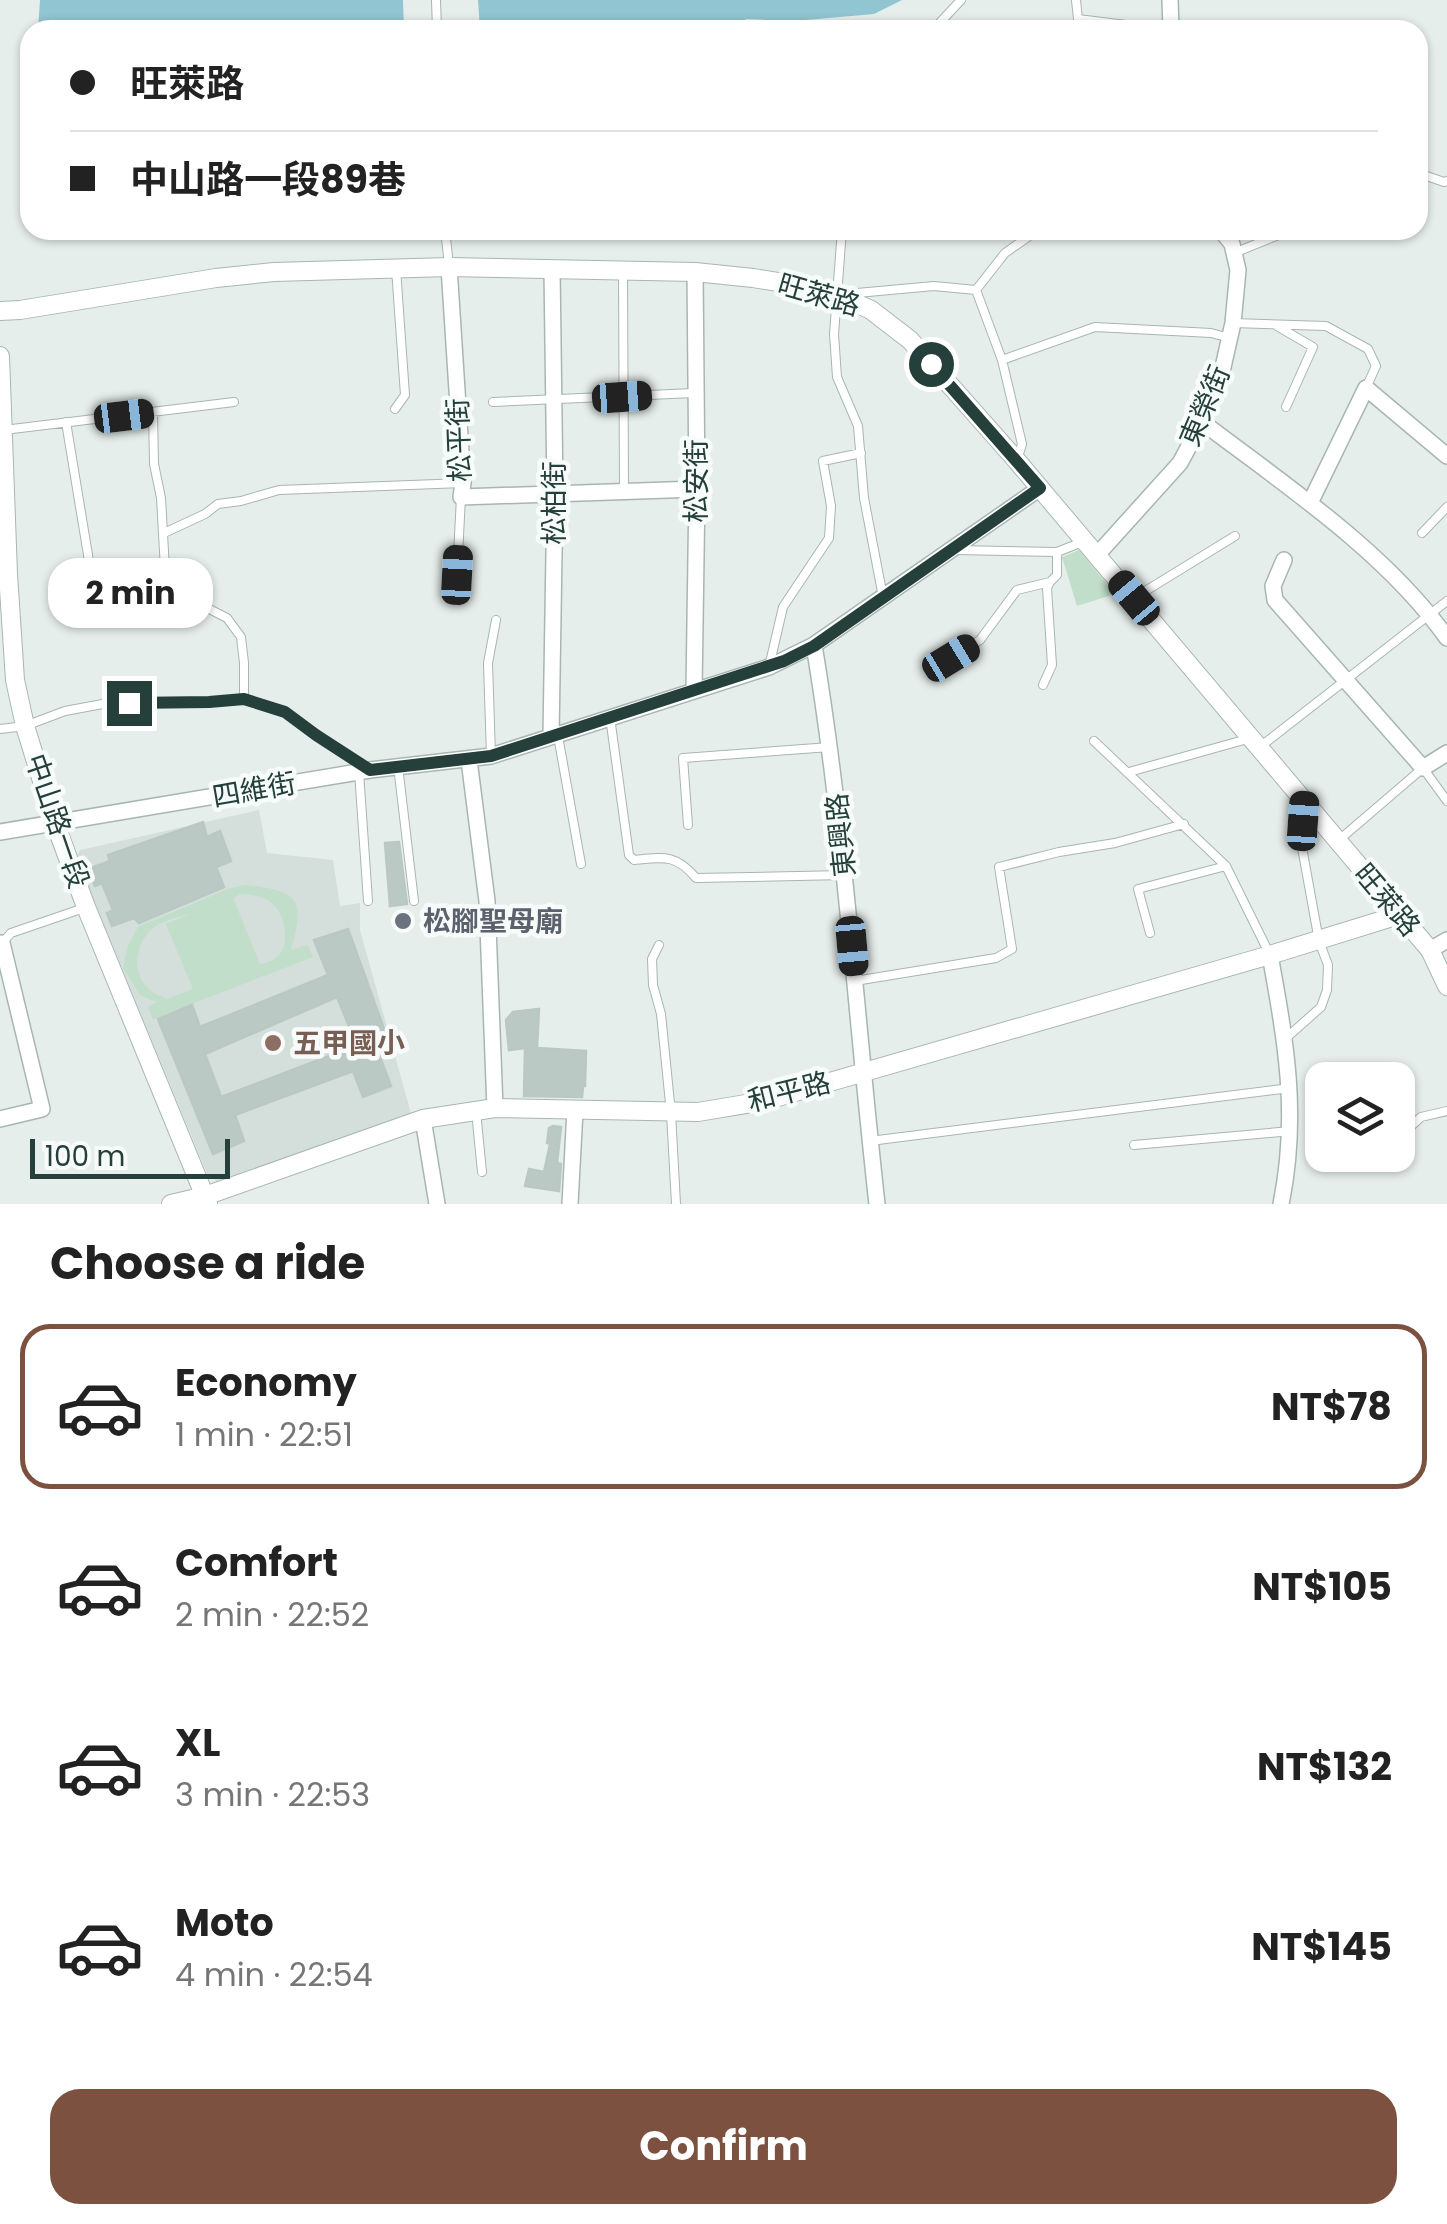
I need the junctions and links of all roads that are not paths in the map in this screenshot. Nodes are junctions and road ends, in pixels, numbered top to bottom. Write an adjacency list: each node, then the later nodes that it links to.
1 (961, 0): 4 (lane)
2 (1076, 0): 3 (lane)
3 (1078, 19): 5 (lane)
4 (942, 20)
5 (1086, 20)
6 (446, 240): 12 (lane)
7 (841, 240): 18 (lane)
8 (1024, 240): 17 (lane)
9 (1229, 240): 11 (street, 東榮街)
10 (1268, 240): 11 (lane)
11 (1234, 254): 21 (street, 東榮街)
12 (449, 267): 13 (street, 旺萊路); 14 (street, 旺萊路); 41 (street, 松平街)
13 (396, 269): 19 (street, 旺萊路); 31 (lane)
14 (552, 269): 15 (street, 旺萊路); 27 (street, 松柏街)
15 (623, 271): 16 (street, 旺萊路); 26 (lane)
16 (695, 272): 18 (street, 旺萊路); 25 (street, 松安街)
17 (976, 290): 18 (lane); 23 (lane)
18 (836, 294): 36 (lane); 38 (street, 旺萊路)
19 (0, 312)
20 (1273, 324): 21 (lane); 24 (lane); 30 (lane)
21 (1232, 331): 23 (lane); 34 (street, 東榮街)
22 (0, 356): 35 (street, 中山路一段)
23 (1002, 360): 38 (lane)
24 (1366, 388): 37 (street); 44 (street)
25 (694, 393): 26 (lane); 40 (street, 松安街)
26 (622, 397): 27 (lane); 42 (lane)
27 (552, 400): 29 (lane); 43 (street, 松柏街)
28 (234, 402): 32 (lane)
29 (493, 402)
30 (1286, 407)
31 (396, 409)
32 (152, 412): 33 (lane); 46 (lane)
33 (66, 422): 35 (lane); 53 (lane)
34 (1202, 422): 44 (street); 49 (street, 東榮街)
35 (4, 430): 67 (street, 中山路一段)
36 (861, 454): 57 (lane); 66 (lane)
37 (1447, 456)
38 (1017, 461): 39 (street, 旺萊路)
39 (1040, 488): 49 (street, 旺萊路); 50 (street, 四維街)
40 (697, 489): 42 (street, 松平街); 70 (street, 松安街)
41 (462, 490): 43 (street, 松平街); 46 (lane); 54 (lane)
42 (624, 492): 43 (street, 松平街)
43 (555, 493): 75 (street, 松柏街)
44 (1310, 503): 61 (street)
45 (1447, 507): 47 (lane)
46 (164, 533): 56 (lane)
47 (1422, 533)
48 (1235, 536): 59 (lane)
49 (1091, 548): 51 (lane); 59 (street, 旺萊路)
50 (953, 550): 51 (lane); 57 (street, 四維街)
51 (1058, 552): 55 (lane)
52 (1284, 560): 68 (street)
53 (90, 568)
54 (457, 575)
55 (1050, 582): 65 (lane); 69 (lane)
56 (166, 586): 58 (lane); 71 (lane)
57 (883, 597): 64 (street, 四維街)
58 (72, 598)
59 (1134, 598): 77 (street, 旺萊路)
60 (1447, 601): 61 (lane)
61 (1430, 614): 63 (street); 68 (lane)
62 (496, 620): 80 (lane)
63 (1447, 638)
64 (814, 646): 66 (street, 四維街); 78 (street, 東興路)
65 (951, 658)
66 (769, 667): 70 (street, 四維街)
67 (8, 676): 73 (street, 中山路一段)
68 (1346, 681): 77 (lane); 83 (street)
69 (1043, 685)
70 (694, 690): 72 (street, 四維街)
71 (244, 699): 73 (lane); 84 (lane)
72 (610, 717): 75 (street, 四維街); 95 (lane)
73 (25, 726): 74 (lane); 88 (street, 中山路一段)
74 (0, 729)
75 (555, 735): 80 (street, 四維街); 93 (lane)
76 (1094, 741): 85 (lane)
77 (1255, 742): 85 (lane); 86 (street, 旺萊路)
78 (831, 747): 90 (lane); 95 (street, 東興路)
79 (1447, 752): 83 (street)
80 (491, 756): 81 (street, 四維街)
81 (469, 760): 82 (street, 四維街); 112 (street)
82 (398, 766): 84 (street, 四維街); 97 (lane)
83 (1423, 768): 87 (lane); 92 (lane)
84 (365, 771): 88 (street, 四維街); 96 (lane)
85 (1130, 772): 89 (lane)
86 (1304, 800): 92 (street, 旺萊路); 102 (lane)
87 (1447, 800)
88 (55, 824): 91 (street, 四維街); 98 (street, 中山路一段)
89 (1184, 824): 94 (lane); 107 (lane)
90 (688, 826)
91 (0, 832)
92 (1338, 841): 99 (street, 旺萊路)
93 (581, 864)
94 (1226, 866): 100 (lane); 106 (lane)
95 (846, 874): 107 (street, 東興路)
96 (368, 900)
97 (414, 902)
98 (86, 907): 103 (lane); 124 (street, 中山路一段)
99 (1400, 915): 102 (street, 和平路); 105 (street, 旺萊路)
100 (1150, 933)
101 (1447, 940): 105 (street)
102 (1319, 941): 106 (street, 和平路); 109 (lane)
103 (1, 944): 117 (street)
104 (660, 945): 116 (lane)
105 (1430, 950): 108 (street, 旺萊路)
106 (1270, 955): 109 (street); 110 (street, 和平路)
107 (855, 981): 110 (street, 東興路)
108 (1447, 986)
109 (1285, 1040): 111 (street)
110 (863, 1073): 116 (street, 和平路); 121 (street, 東興路)
111 (1290, 1088): 120 (street); 121 (lane)
112 (495, 1108): 113 (street, 和平路); 114 (street, 和平路)
113 (575, 1110): 116 (street, 和平路); 127 (street)
114 (476, 1111): 118 (street, 和平路); 123 (lane)
115 (1447, 1111): 119 (lane)
116 (670, 1113): 128 (lane)
117 (0, 1119)
118 (423, 1119): 124 (street, 和平路); 126 (street)
119 (1415, 1123)
120 (1291, 1131): 122 (lane); 130 (street)
121 (870, 1141): 129 (street, 東興路)
122 (1134, 1145)
123 (482, 1172)
124 (207, 1200): 125 (street, 和平路)
125 (171, 1204)
126 (438, 1204)
127 (570, 1204)
128 (676, 1204)
129 (877, 1204)
130 (1281, 1204)

